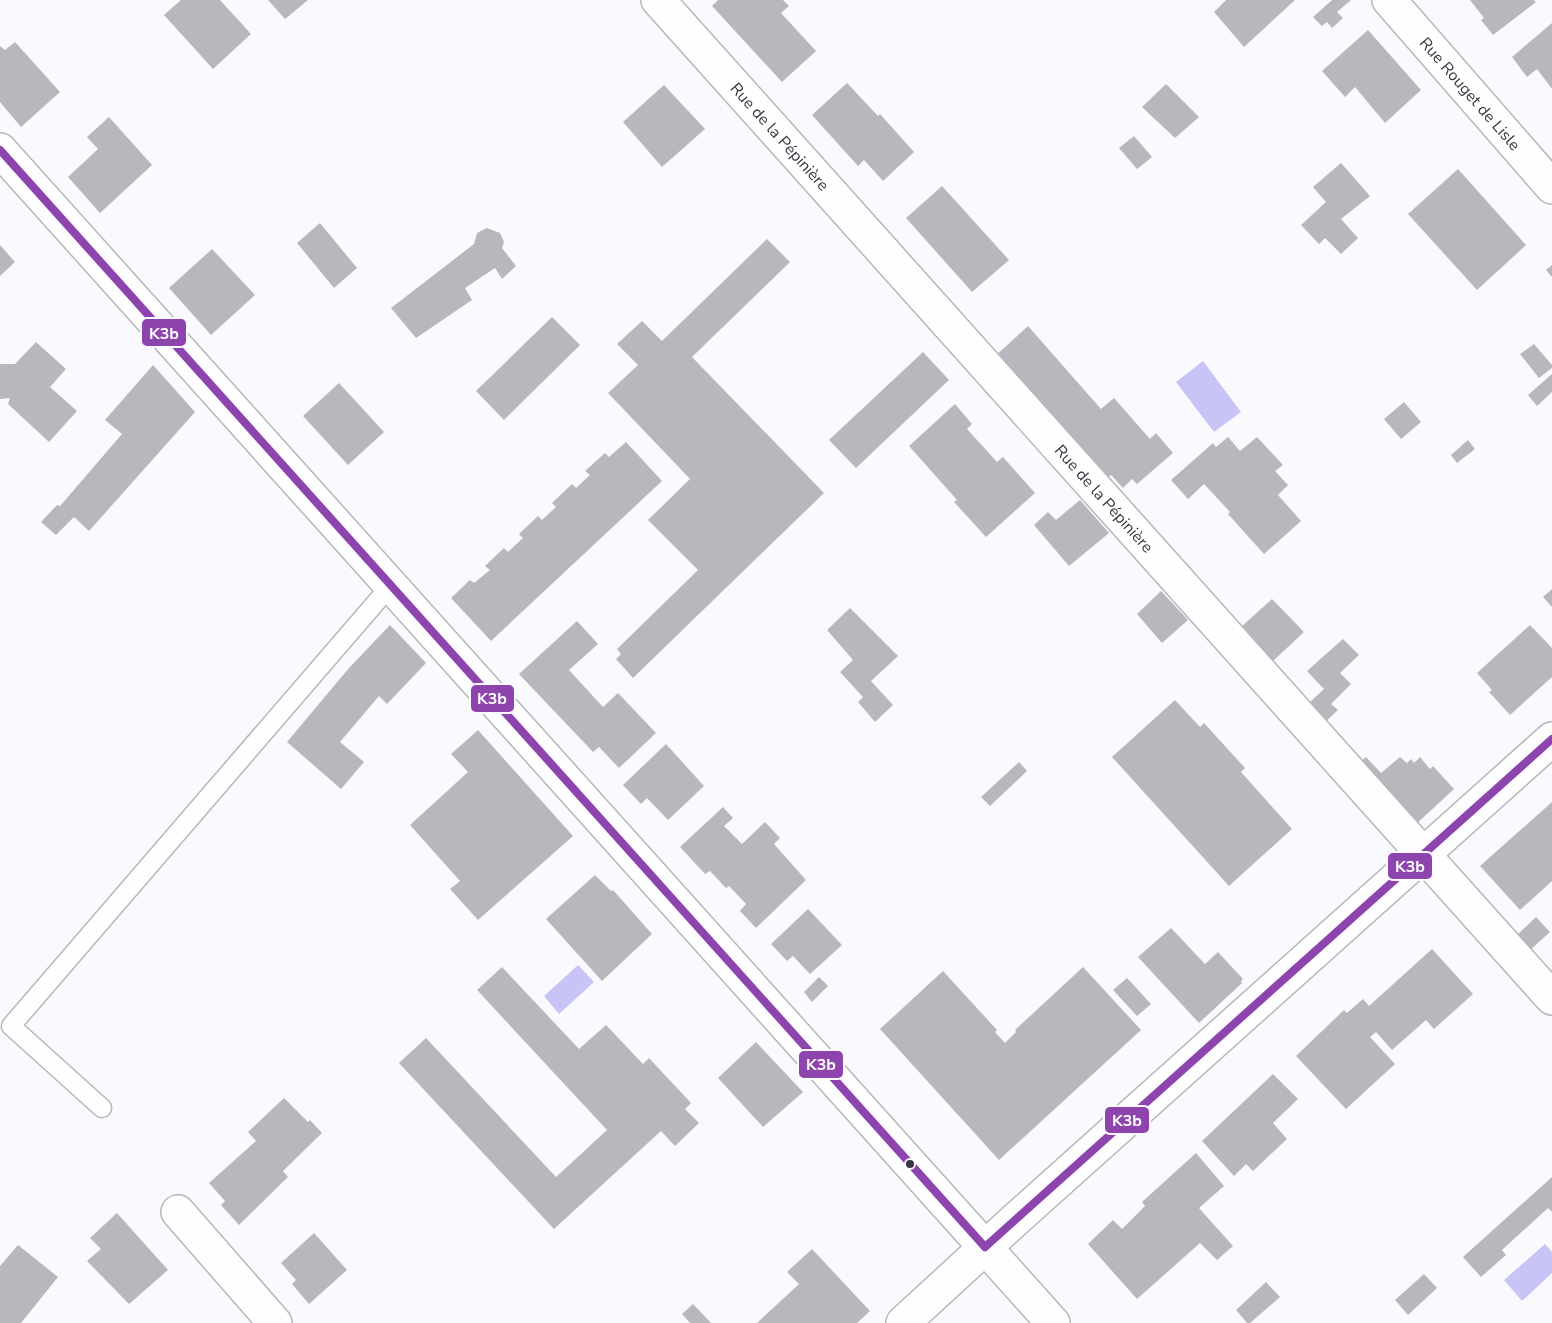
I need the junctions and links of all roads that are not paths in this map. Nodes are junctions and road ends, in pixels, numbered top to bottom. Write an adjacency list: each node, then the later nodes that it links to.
1 (658, 0): 7 (street, Rue de la Pépinière)
2 (1389, 0): 4 (street, Rue Rouget de Lisle)
3 (0, 150): 5 (street)
4 (1552, 186)
5 (390, 585): 9 (lane); 11 (street)
6 (1552, 739): 7 (street)
7 (1423, 855): 8 (street, Rue de la Pépinière); 11 (street)
8 (1552, 998)
9 (102, 1108)
10 (178, 1212): 12 (street)
11 (986, 1247): 13 (street); 14 (street)
12 (268, 1320)
13 (903, 1323)
14 (1053, 1323)

